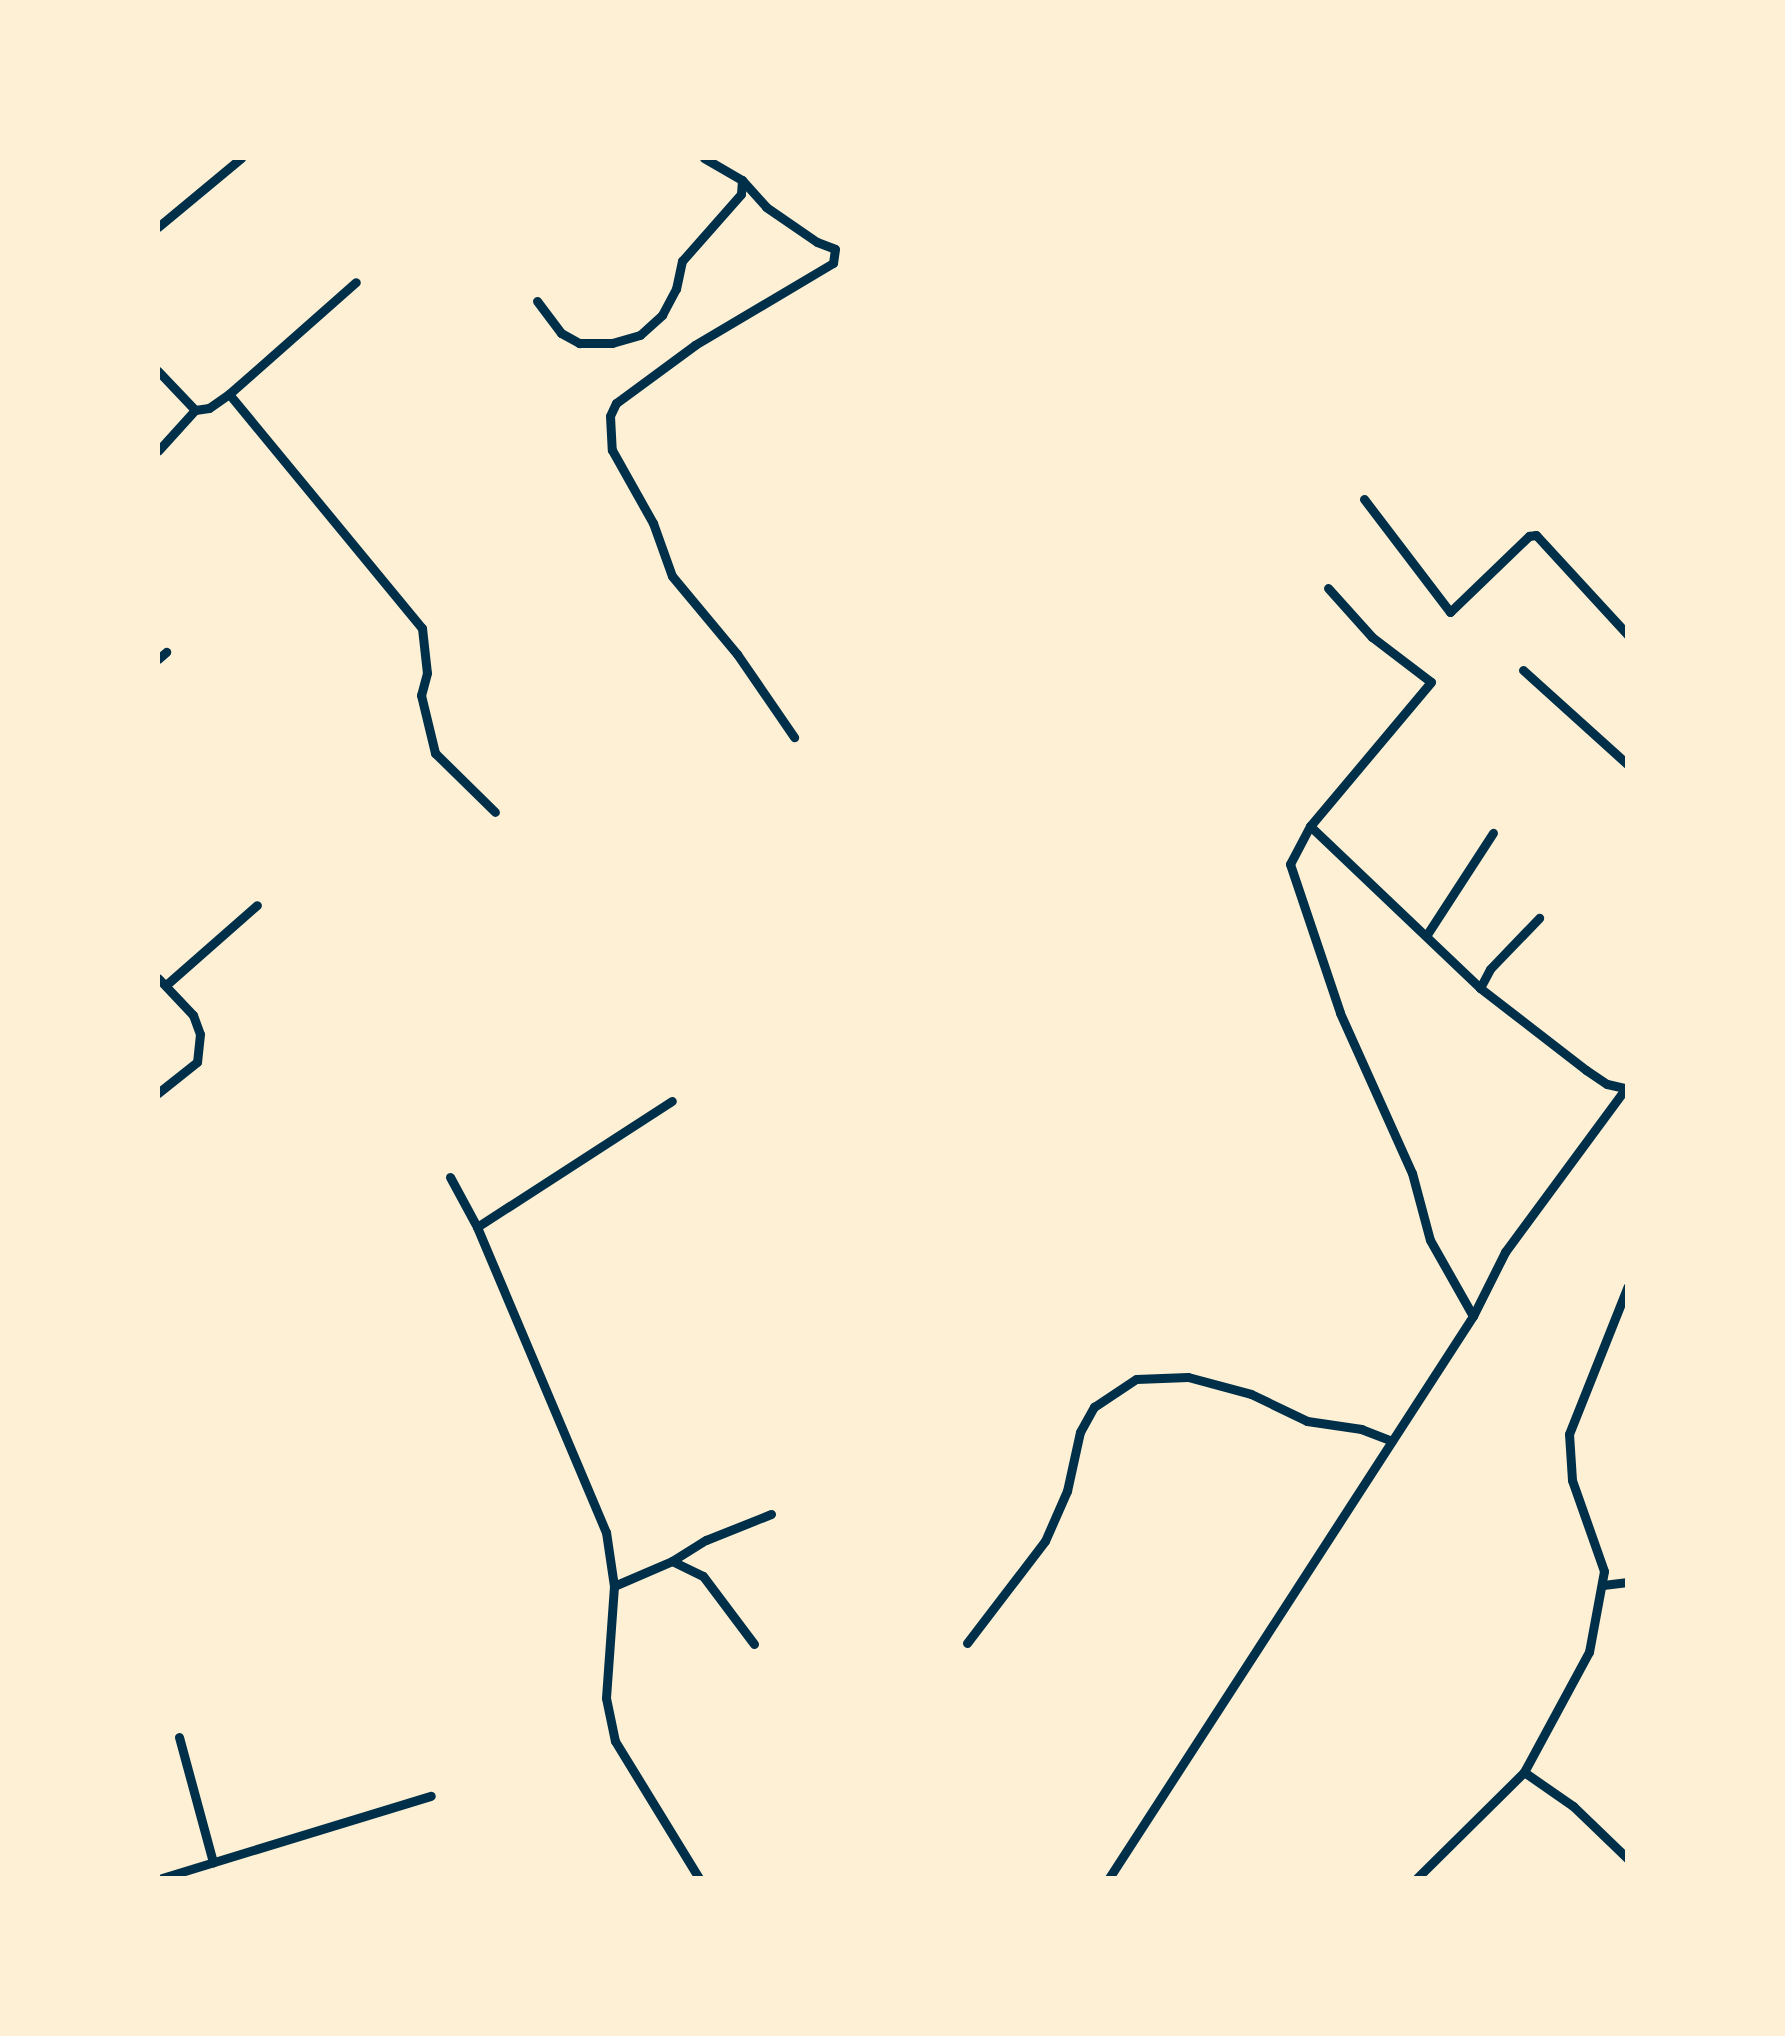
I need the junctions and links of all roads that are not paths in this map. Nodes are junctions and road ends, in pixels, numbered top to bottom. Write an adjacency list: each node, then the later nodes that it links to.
1 (241, 158): 4 (street)
2 (704, 158): 3 (street)
3 (742, 180): 6 (street); 15 (street)
4 (158, 227)
5 (356, 282): 8 (street)
6 (537, 301)
7 (158, 371): 9 (street)
8 (229, 394): 9 (street); 17 (street)
9 (196, 410): 10 (street)
10 (158, 451)
11 (1364, 499): 13 (street)
12 (1328, 588): 18 (street)
13 (1628, 635)
14 (1522, 670): 16 (street)
15 (794, 737)
16 (1628, 765)
17 (495, 812)
18 (1310, 826): 22 (street); 31 (street)
19 (1493, 833): 22 (street)
20 (257, 905): 23 (street)
21 (1539, 918): 24 (street)
22 (1426, 936): 24 (street)
23 (162, 981): 26 (street)
24 (1480, 988): 25 (street)
25 (1626, 1089): 31 (street)
26 (158, 1093)
27 (672, 1102): 29 (street)
28 (450, 1177): 29 (street)
29 (477, 1227): 37 (street)
30 (1628, 1286): 36 (street)
31 (1474, 1316): 32 (street)
32 (1392, 1441): 38 (street); 49 (street)
33 (770, 1514): 34 (street)
34 (672, 1562): 37 (street); 39 (street)
35 (1628, 1582): 36 (street)
36 (1603, 1584): 41 (street)
37 (614, 1586): 48 (street)
38 (966, 1643)
39 (754, 1644)
40 (180, 1737): 44 (street)
41 (1524, 1772): 43 (street); 50 (street)
42 (431, 1796): 44 (street)
43 (1628, 1858)
44 (213, 1862): 45 (street)
45 (192, 1868): 46 (street); 47 (street)
46 (162, 1878)
47 (199, 1878)
48 (700, 1878)
49 (1109, 1878)
50 (1417, 1878)

